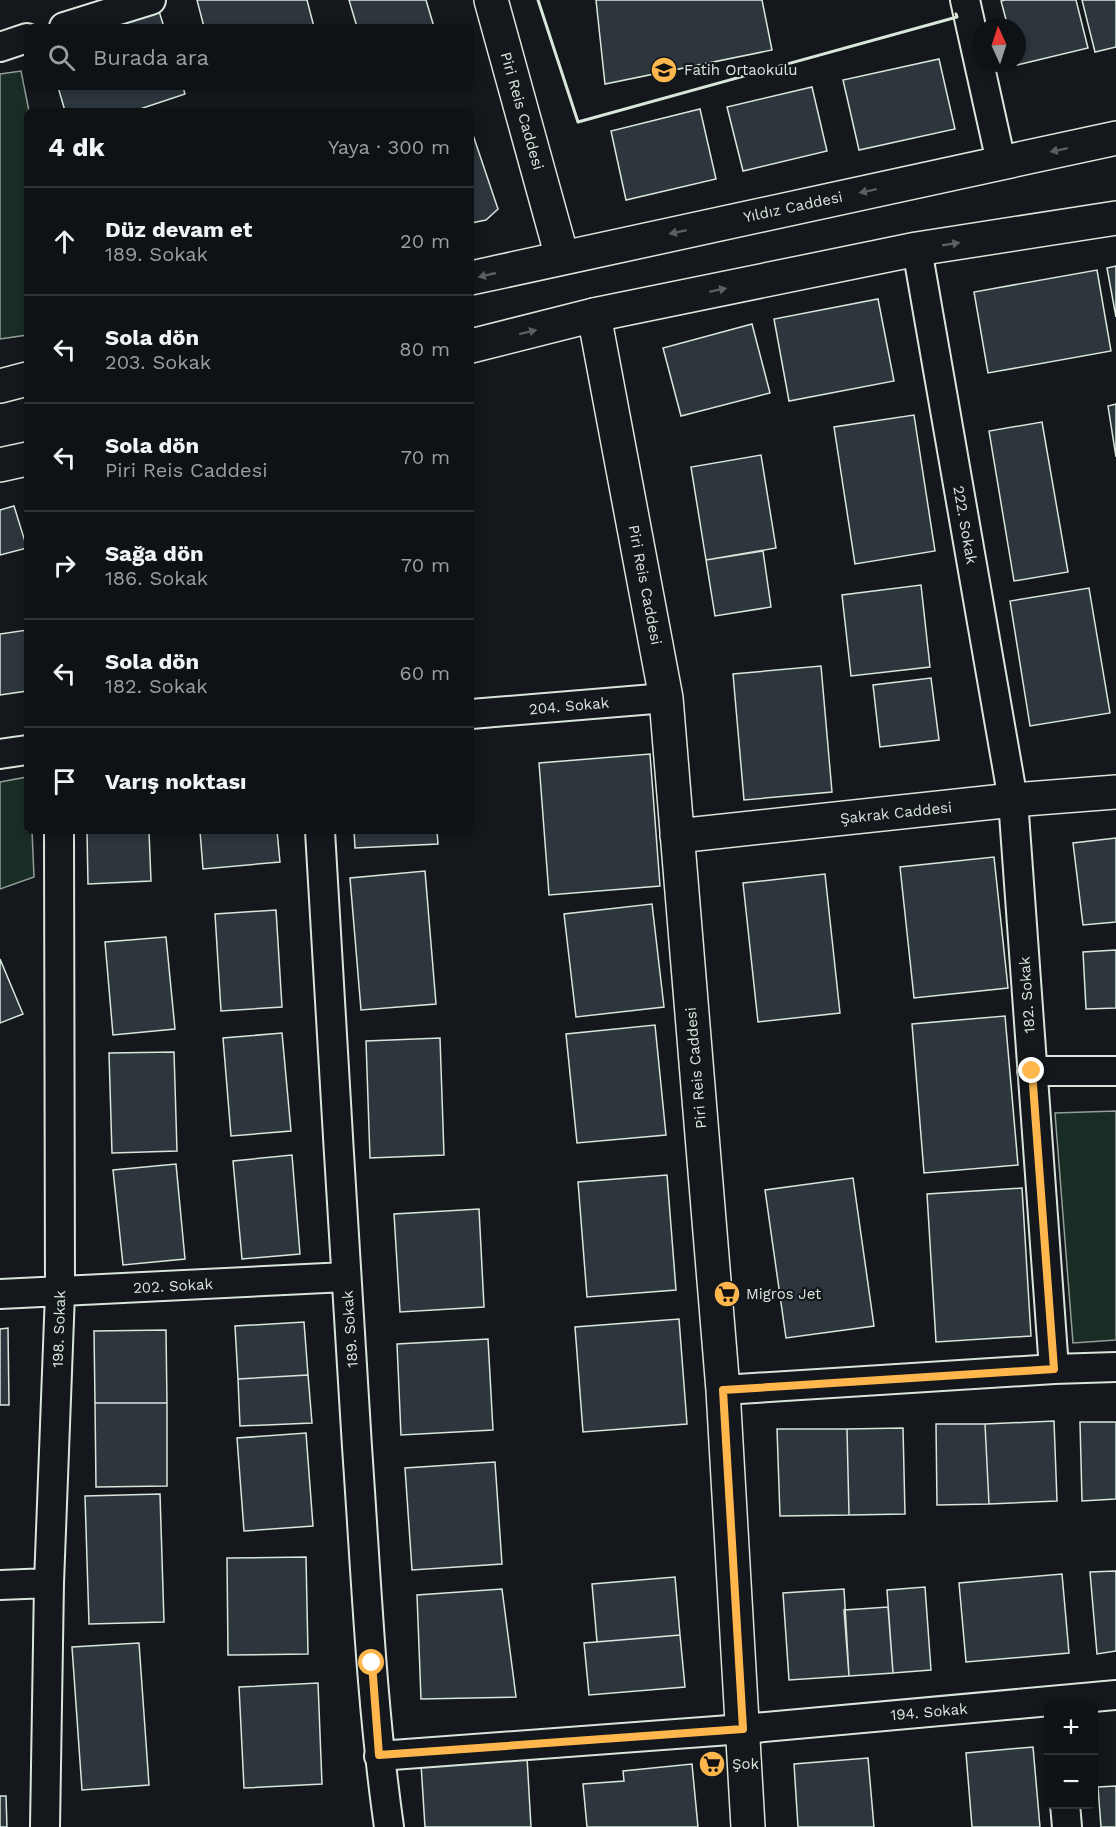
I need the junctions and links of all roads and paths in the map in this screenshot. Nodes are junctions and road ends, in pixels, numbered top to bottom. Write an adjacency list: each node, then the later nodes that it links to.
1 (151, 0): 4 (street)
2 (491, 0): 11 (street, Piri Reis Caddesi)
3 (965, 0): 8 (street)
4 (74, 24)
5 (24, 39): 6 (street)
6 (0, 47)
7 (1116, 138): 8 (street, Yıldız Caddesi, one-way to 8)
8 (1001, 162): 11 (street, Yıldız Caddesi, one-way to 11)
9 (1116, 218): 10 (street, one-way to 9)
10 (917, 249): 13 (street, one-way to 10); 24 (street, 222. Sokak)
11 (562, 257): 12 (street, Yıldız Caddesi, one-way to 12)
12 (474, 277)
13 (594, 315): 14 (street, one-way to 13); 19 (street, Piri Reis Caddesi)
14 (474, 345)
15 (24, 381): 16 (street)
16 (0, 386)
17 (24, 460): 18 (street)
18 (0, 465)
19 (666, 698): 20 (street, 204. Sokak); 27 (street, Piri Reis Caddesi)
20 (474, 714)
21 (24, 750): 22 (street)
22 (0, 754)
23 (1116, 792): 24 (street, Şakrak Caddesi)
24 (1013, 800): 27 (street, Şakrak Caddesi); 28 (street, 182. Sokak)
25 (59, 834): 31 (street, 198. Sokak)
26 (320, 834): 30 (street, 189. Sokak)
27 (677, 836): 35 (street, Piri Reis Caddesi)
28 (1032, 1071): 29 (street); 34 (street, 182. Sokak)
29 (1116, 1071)
30 (346, 1277): 31 (street, 202. Sokak); 42 (street, 189. Sokak)
31 (60, 1293): 32 (street, 202. Sokak); 36 (street, 198. Sokak)
32 (0, 1294)
33 (1116, 1367): 34 (street)
34 (1054, 1369): 35 (street)
35 (723, 1390): 41 (street, Piri Reis Caddesi)
36 (49, 1583): 37 (street); 44 (street, 198. Sokak)
37 (0, 1585)
38 (1116, 1695): 39 (street, 194. Sokak)
39 (1070, 1701)
40 (1044, 1704): 41 (street, 194. Sokak)
41 (743, 1729): 42 (street, 194. Sokak); 46 (street, Piri Reis Caddesi)
42 (379, 1755): 45 (street, 189. Sokak)
43 (1065, 1809): 47 (street)
44 (45, 1827)
45 (389, 1827)
46 (748, 1827)
47 (1067, 1827)

